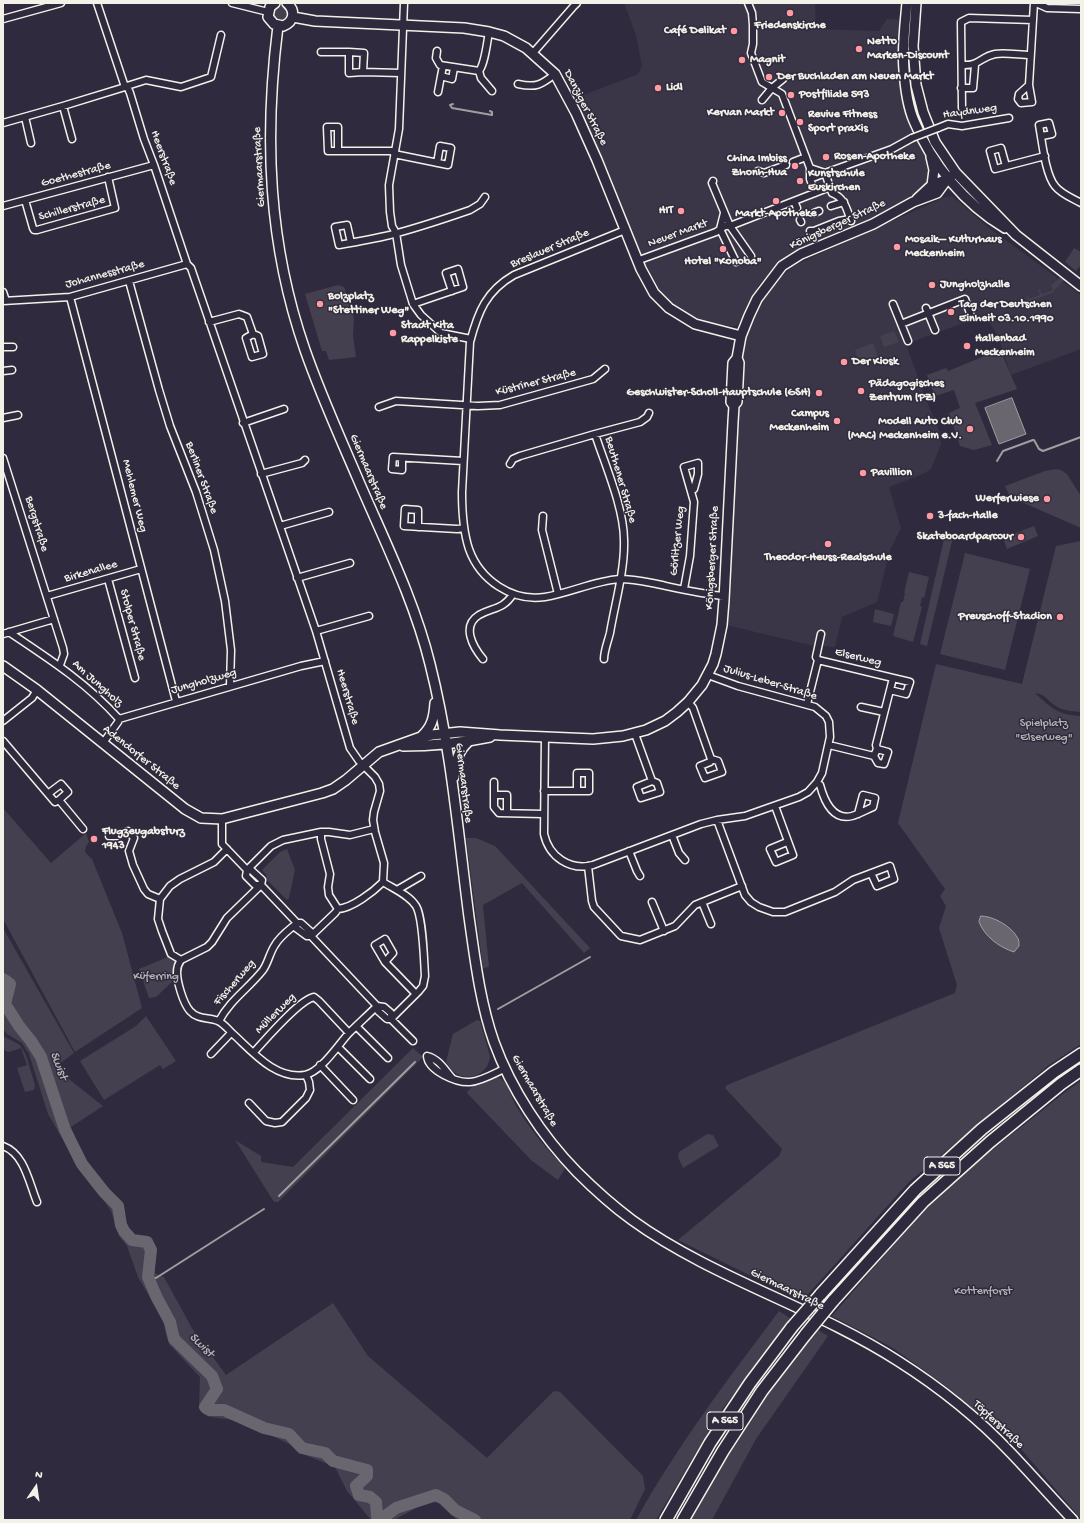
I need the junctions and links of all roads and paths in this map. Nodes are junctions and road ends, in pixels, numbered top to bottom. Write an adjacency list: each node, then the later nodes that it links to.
1 (61, 3): 15 (street)
2 (97, 3): 38 (street, Heerstraße)
3 (232, 3): 13 (street)
4 (274, 3): 13 (street)
5 (287, 3): 14 (street)
6 (404, 3): 18 (street)
7 (578, 3): 24 (street)
8 (748, 3): 39 (street)
9 (907, 3): 53 (street)
10 (916, 3): 65 (street)
11 (1035, 3): 12 (street); 16 (street)
12 (1081, 10)
13 (268, 12): 17 (street)
14 (293, 17): 17 (street); 18 (street, Danziger Straße)
15 (3, 19)
16 (1033, 20): 25 (street); 26 (street)
17 (278, 26): 161 (street, Giermaarstraße)
18 (403, 26): 19 (street, Danziger Straße); 32 (street)
19 (489, 32): 24 (street, Danziger Straße); 30 (street)
20 (221, 35): 38 (street)
21 (321, 52): 22 (street)
22 (349, 52): 31 (street); 31 (street)
23 (437, 52): 28 (street)
24 (533, 54): 33 (street, Danziger Straße)
25 (1030, 55): 27 (street); 37 (street)
26 (962, 65): 27 (street); 40 (street)
27 (975, 65): 40 (street)
28 (443, 66): 29 (street); 34 (street)
29 (454, 68): 30 (street); 34 (street)
30 (479, 71): 42 (street)
31 (363, 72): 32 (street)
32 (401, 73): 54 (street)
33 (555, 74): 36 (street); 84 (street, Danziger Straße)
34 (440, 76): 41 (street)
35 (783, 79): 39 (street)
36 (518, 84)
37 (1029, 85)
38 (126, 86): 44 (street); 59 (street, Heerstraße)
39 (772, 88): 43 (street); 56 (street)
40 (961, 88): 45 (street)
41 (438, 92)
42 (492, 92)
43 (762, 100)
44 (63, 106): 46 (street); 50 (street)
45 (962, 108)
46 (25, 117): 48 (street); 51 (street)
47 (1009, 118): 64 (street, Haydnweg, bridge)
48 (3, 123)
49 (1042, 136): 55 (street)
50 (72, 139)
51 (31, 143)
52 (338, 151): 54 (street)
53 (930, 152): 65 (street); 69 (street)
54 (394, 153): 58 (street); 86 (street)
55 (1045, 156): 61 (street); 77 (street)
56 (806, 157): 57 (street); 62 (street)
57 (793, 162)
58 (437, 163)
59 (154, 164): 66 (street, Goethestraße); 92 (street, Heerstraße)
60 (786, 165): 63 (street)
61 (1006, 166)
62 (810, 168): 64 (street); 67 (street)
63 (758, 171)
64 (825, 173): 67 (street); 70 (street)
65 (952, 176): 69 (street, Königsberger Straße); 76 (street, Königsberger Straße); 94 (street)
66 (108, 177): 73 (street, Goethestraße); 73 (street, Schillerstraße)
67 (810, 179): 71 (street)
68 (713, 180): 81 (street)
69 (932, 185): 76 (street, Königsberger Straße)
70 (830, 187): 71 (street, Neuer Markt); 75 (street)
71 (815, 193): 74 (street, Neuer Markt)
72 (485, 197): 86 (street)
73 (25, 200): 78 (street, Goethestraße)
74 (794, 201): 80 (street); 82 (street, Neuer Markt)
75 (844, 202): 79 (street); 85 (street)
76 (913, 202): 107 (street, Königsberger Straße)
77 (1081, 203)
78 (3, 206)
79 (831, 206)
80 (797, 208)
81 (724, 213): 82 (street); 83 (street, Neuer Markt)
82 (733, 227): 83 (street, Neuer Markt); 87 (street, Neuer Markt); 89 (street)
83 (720, 229): 87 (street, Neuer Markt); 90 (street, Neuer Markt)
84 (625, 230): 107 (street, Danziger Straße); 108 (street, Breslauer Straße)
85 (810, 231)
86 (396, 233): 88 (street); 99 (street)
87 (724, 238): 91 (street, Neuer Markt)
88 (351, 243)
89 (751, 256)
90 (642, 259)
91 (736, 262)
92 (187, 264): 93 (street, Johannesstraße); 103 (street, Heerstraße)
93 (129, 281): 97 (street, Johannesstraße); 159 (street, Berliner Straße)
94 (1079, 282)
95 (452, 291): 99 (street)
96 (3, 292): 98 (street)
97 (70, 297): 98 (street, Johannesstraße); 136 (street, Mehlemer Weg)
98 (5, 301)
99 (413, 304): 108 (street)
100 (893, 304): 104 (street)
101 (927, 311): 102 (street); 104 (street); 105 (street)
102 (971, 316)
103 (208, 322): 106 (street); 121 (street, Heerstraße)
104 (901, 324): 109 (street)
105 (934, 330)
106 (253, 334)
107 (741, 336): 144 (street, Königsberger Straße)
108 (471, 339): 115 (street, Breslauer Straße)
109 (908, 340)
110 (3, 347): 111 (street)
111 (13, 347)
112 (605, 369): 115 (street, Küstriner Straße)
113 (3, 370): 114 (street)
114 (12, 370)
115 (467, 406): 116 (street, Küstriner Straße); 126 (street, Breslauer Straße)
116 (379, 407)
117 (284, 409): 121 (street)
118 (649, 413): 122 (street, Beuthener Straße)
119 (18, 415): 120 (street)
120 (3, 418)
121 (243, 423): 128 (street, Heerstraße)
122 (595, 434): 127 (street, Beuthener Straße); 139 (street, Beuthener Straße)
123 (3, 458): 143 (street, Bergstraße)
124 (402, 458): 126 (street)
125 (306, 460): 128 (street)
126 (463, 461): 134 (street, Breslauer Straße)
127 (510, 464)
128 (261, 474): 132 (street, Heerstraße)
129 (692, 491): 140 (street, Görlitzer Weg)
130 (329, 512): 132 (street)
131 (543, 516): 142 (street)
132 (280, 526): 137 (street, Heerstraße)
133 (418, 527): 134 (street)
134 (464, 528): 141 (street, Breslauer Straße)
135 (350, 563): 137 (street)
136 (141, 569): 138 (street, Birkenallee); 163 (street, Mehlemer Weg)
137 (297, 578): 147 (street, Heerstraße)
138 (108, 579): 143 (street, Birkenallee); 157 (street, Stolper Straße)
139 (620, 579): 140 (street, Breslauer Straße); 142 (street, Breslauer Straße); 151 (street, Beuthener Straße)
140 (684, 589): 144 (street, Breslauer Straße)
141 (513, 594): 142 (street, Breslauer Straße); 150 (street)
142 (558, 594)
143 (47, 596): 146 (street, Am Jungholz)
144 (724, 596): 156 (street, Königsberger Straße)
145 (369, 616): 147 (street)
146 (54, 619): 148 (street); 155 (street, Am Jungholz)
147 (316, 631): 153 (street, Heerstraße)
148 (6, 633): 155 (street, Am Jungholz)
149 (821, 634): 152 (street, Elserweg)
150 (483, 659)
151 (604, 659)
152 (818, 660): 158 (street, Elserweg); 165 (street, Elserweg)
153 (325, 661): 159 (street, Jungholzweg); 184 (street, Heerstraße)
154 (3, 666): 160 (street, Adendorfer Straße)
155 (60, 666): 168 (street, Am Jungholz)
156 (708, 675): 164 (street, Königsberger Straße); 165 (street, Julius-Leber-Straße)
157 (135, 678)
158 (893, 678): 162 (street, Elserweg); 162 (street, Elserweg)
159 (230, 686): 163 (street, Jungholzweg)
160 (37, 690): 169 (street); 177 (street, Adendorfer Straße)
161 (435, 690): 170 (street, Giermaarstraße); 173 (street)
162 (890, 690): 167 (street, Elserweg)
163 (176, 701): 168 (street, Jungholzweg)
164 (688, 702): 171 (street, Königsberger Straße); 183 (street)
165 (807, 704): 180 (street, Julius-Leber-Straße)
166 (861, 707): 167 (street)
167 (884, 712): 181 (street, Elserweg)
168 (119, 718): 177 (street)
169 (3, 721)
170 (445, 733): 172 (street, Königsberger Straße); 173 (street, Königsberger Straße); 178 (street, Giermaarstraße)
171 (635, 734): 174 (street, Königsberger Straße); 185 (street)
172 (500, 735): 174 (street, Königsberger Straße); 176 (street, Königsberger Straße)
173 (421, 737): 179 (street, Königsberger Straße)
174 (545, 737): 188 (street, Julius-Leber-Straße)
175 (3, 741): 191 (street)
176 (468, 742): 178 (street, Königsberger Straße); 189 (street)
177 (103, 743): 198 (street, Adendorfer Straße)
178 (446, 744): 179 (street, Königsberger Straße); 189 (street, Giermaarstraße)
179 (398, 746): 184 (street, Adendorfer Straße)
180 (829, 746): 182 (street); 187 (street, Julius-Leber-Straße)
181 (877, 749): 182 (street, Elserweg); 182 (street)
182 (874, 756)
183 (711, 759)
184 (363, 764): 198 (street, Adendorfer Straße); 201 (street)
185 (652, 781)
186 (494, 782): 192 (street)
187 (817, 782): 194 (street, Julius-Leber-Straße); 197 (street)
188 (544, 790): 190 (street); 196 (street, Julius-Leber-Straße)
189 (453, 791): 242 (street, Giermaarstraße)
190 (577, 791)
191 (48, 793): 193 (street); 193 (street)
192 (494, 795): 195 (street); 195 (street)
193 (59, 800): 200 (street)
194 (775, 806): 199 (street, Julius-Leber-Straße); 205 (street)
195 (507, 813): 196 (street)
196 (543, 814): 209 (street, Julius-Leber-Straße)
197 (858, 814)
198 (222, 819): 206 (street)
199 (717, 820): 203 (street, Julius-Leber-Straße); 216 (street)
200 (83, 829)
201 (374, 829): 202 (street); 214 (street)
202 (321, 832): 210 (street); 221 (street)
203 (672, 835): 207 (street, Julius-Leber-Straße); 208 (street)
204 (109, 836): 218 (street)
205 (788, 842)
206 (227, 849): 210 (street); 218 (street)
207 (629, 851): 209 (street, Julius-Leber-Straße); 213 (street)
208 (685, 860)
209 (588, 866): 224 (street)
210 (247, 870): 215 (street)
211 (871, 873): 216 (street)
212 (421, 876): 217 (street)
213 (640, 876)
214 (384, 882): 217 (street); 221 (street)
215 (261, 885): 222 (street); 226 (street)
216 (742, 886): 220 (street)
217 (397, 890): 228 (street)
218 (160, 899): 226 (street)
219 (652, 902): 224 (street)
220 (702, 902): 223 (street); 224 (street)
221 (338, 909): 225 (street)
222 (297, 923): 225 (street); 231 (street, Fischerweg)
223 (711, 924)
224 (664, 931)
225 (311, 936): 229 (street)
226 (181, 960): 231 (street)
227 (385, 962): 228 (street)
228 (416, 994): 230 (street)
229 (377, 1006): 230 (street); 232 (street)
230 (391, 1019): 235 (street)
231 (219, 1021): 233 (street)
232 (356, 1026): 234 (street); 240 (street)
233 (232, 1033): 237 (street); 238 (street)
234 (349, 1033): 236 (street); 237 (street, Müllerweg)
235 (413, 1041)
236 (338, 1047): 241 (street); 245 (street)
237 (254, 1052): 244 (street)
238 (211, 1054)
239 (1081, 1054): 252 (highway, A 565, bridge)
240 (388, 1058)
241 (320, 1066): 244 (street); 247 (street)
242 (506, 1068): 246 (street); 251 (street, Giermaarstraße)
243 (1081, 1070): 253 (highway, A 565, bridge)
244 (306, 1075): 248 (street)
245 (370, 1078)
246 (452, 1078)
247 (353, 1100)
248 (249, 1103)
249 (3, 1146): 250 (street)
250 (37, 1202)
251 (896, 1360): 254 (street, Töpferstraße)
252 (666, 1520)
253 (683, 1520)
254 (1073, 1520)

